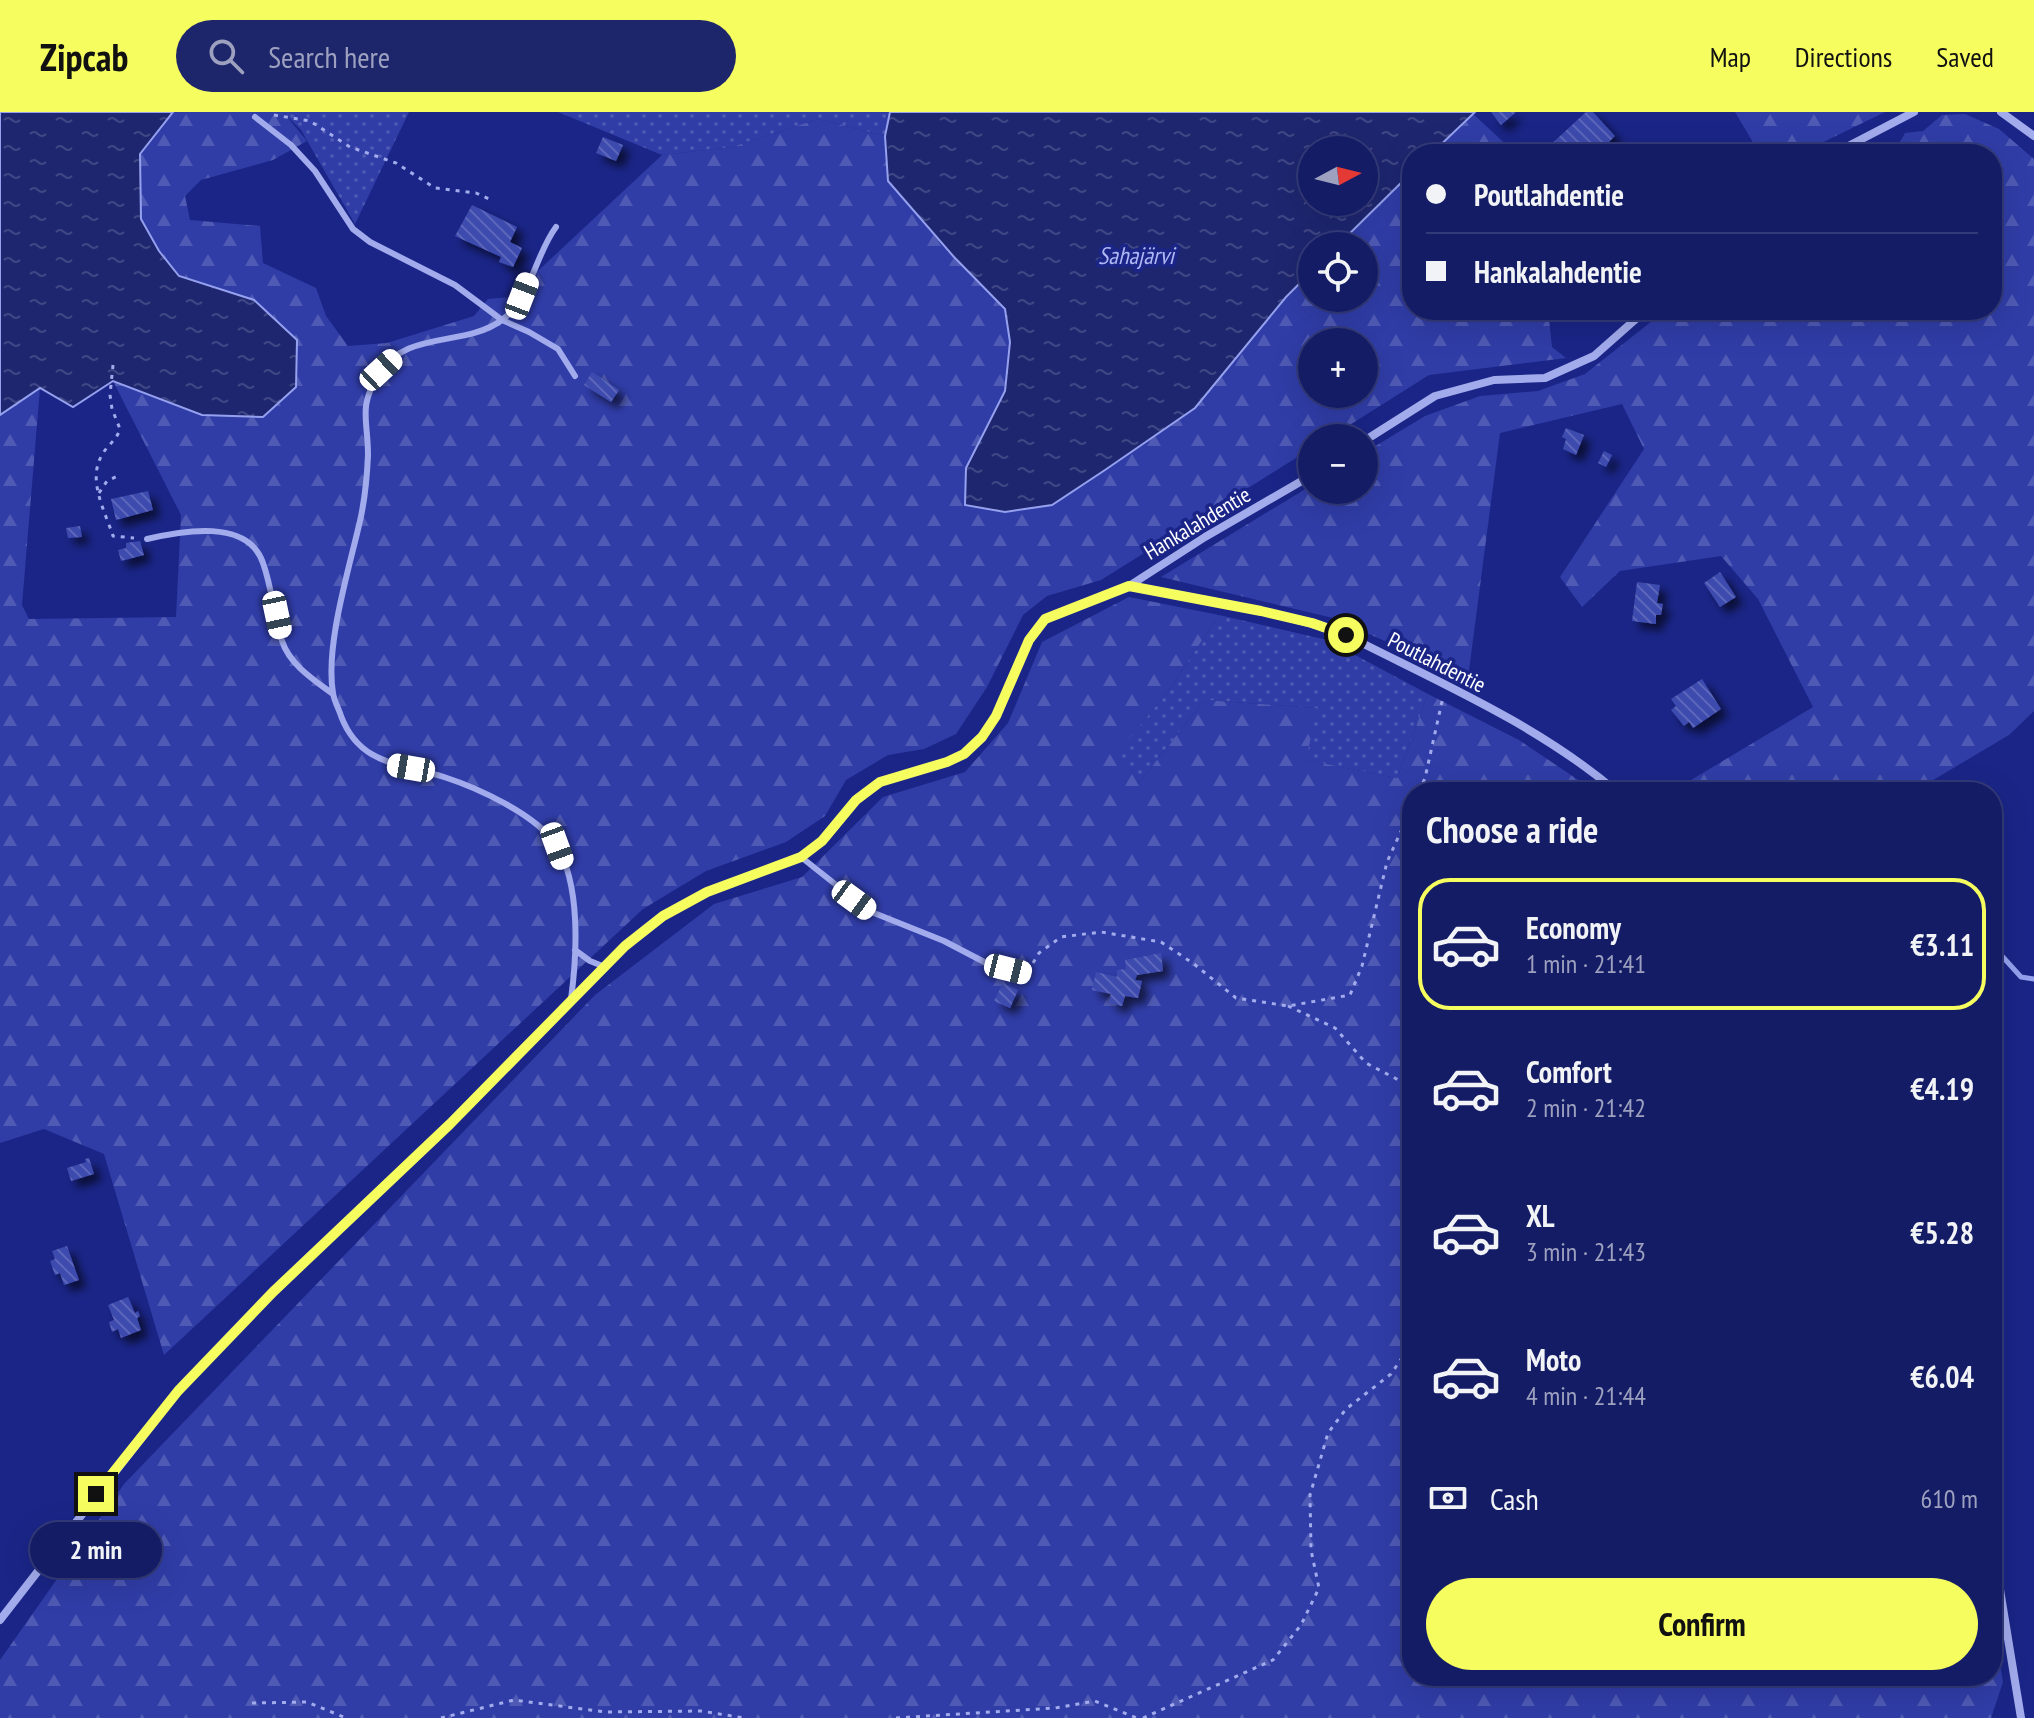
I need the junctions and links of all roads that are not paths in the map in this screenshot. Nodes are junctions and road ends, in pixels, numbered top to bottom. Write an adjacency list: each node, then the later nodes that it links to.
1 (1914, 112): 5 (street)
2 (2001, 112): 4 (street)
3 (255, 117): 7 (lane)
4 (2034, 136)
5 (1852, 144)
6 (556, 227): 7 (lane)
7 (502, 320): 9 (lane); 14 (lane)
8 (1635, 320): 10 (street)
9 (575, 376)
10 (1378, 432)
11 (1298, 483): 13 (street, Hankalahdentie)
12 (147, 539): 14 (lane)
13 (1129, 586): 15 (street, Poutlahdentie); 16 (street, Hankalahdentie)
14 (333, 694): 17 (lane)
15 (1605, 782)
16 (801, 857): 18 (street, Hankalahdentie); 19 (lane)
17 (575, 950): 18 (lane); 20 (lane)
18 (605, 967): 20 (street, Hankalahdentie)
19 (1026, 974)
20 (571, 1002): 22 (street, Hankalahdentie)
21 (2002, 1602): 23 (street)
22 (0, 1620)
23 (2021, 1718)

